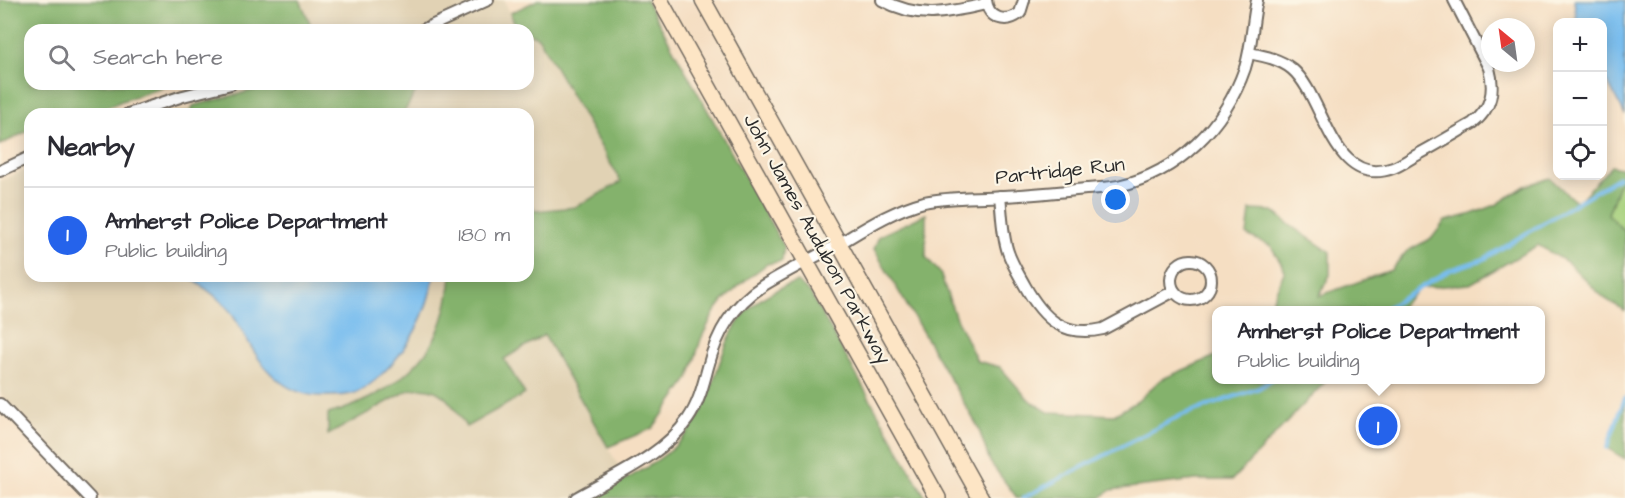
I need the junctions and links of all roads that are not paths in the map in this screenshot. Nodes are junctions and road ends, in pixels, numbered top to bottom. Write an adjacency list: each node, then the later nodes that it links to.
1 (488, 0): 9 (street)
2 (660, 0): 17 (main road, John James Audubon Parkway)
3 (703, 0): 16 (main road, John James Audubon Parkway)
4 (882, 0): 8 (street)
5 (1024, 0): 8 (street)
6 (1257, 0): 10 (street, Partridge Run)
7 (1454, 0): 10 (street)
8 (986, 2)
9 (435, 24)
10 (1249, 53): 15 (street, Partridge Run)
11 (207, 90): 12 (street)
12 (145, 108)
13 (24, 160): 14 (street)
14 (0, 171)
15 (1000, 196): 16 (street, Partridge Run); 18 (street)
16 (838, 244): 17 (street, Partridge Run); 23 (main road, John James Audubon Parkway)
17 (806, 262): 21 (street, Partridge Run); 22 (main road, John James Audubon Parkway)
18 (1174, 291)
19 (0, 404): 20 (street)
20 (90, 498)
21 (576, 498)
22 (938, 498)
23 (981, 498)

